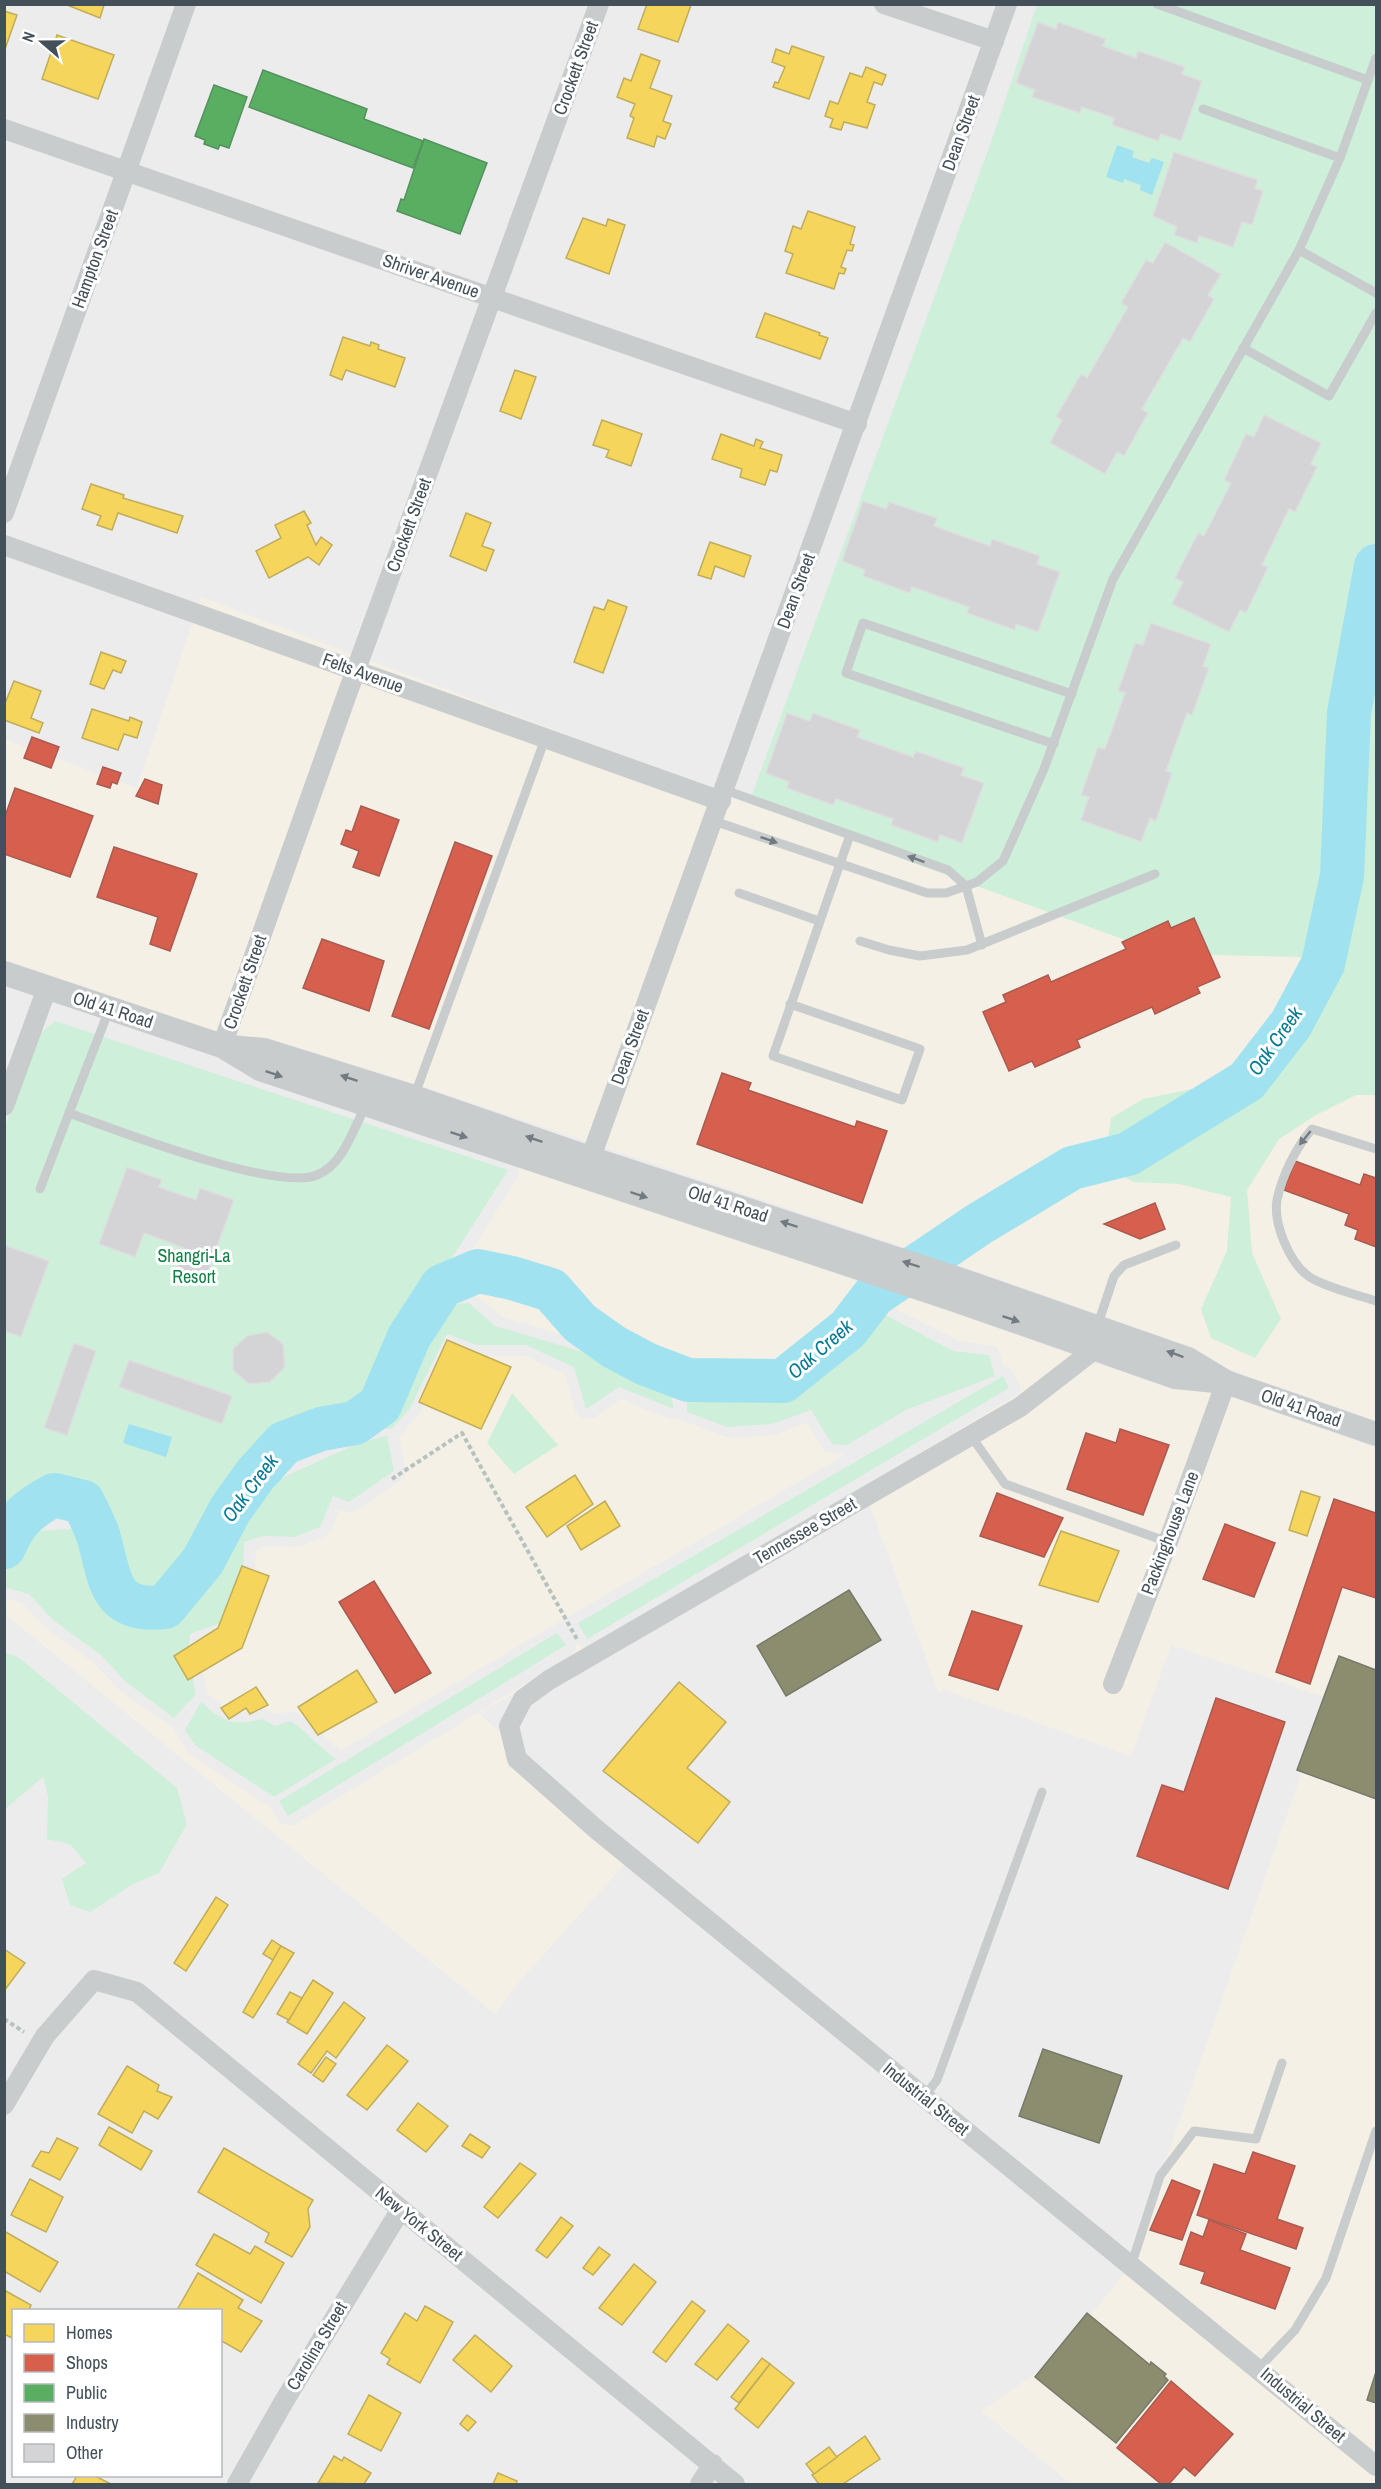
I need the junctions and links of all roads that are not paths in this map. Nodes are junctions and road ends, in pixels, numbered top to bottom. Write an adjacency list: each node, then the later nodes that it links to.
1 (186, 4): 12 (street, Hampton Street)
2 (599, 4): 15 (street, Crockett Street)
3 (884, 4): 6 (street)
4 (1007, 4): 6 (street, Dean Street)
5 (1157, 4): 8 (lane)
6 (994, 41): 18 (street, Dean Street)
7 (1377, 58): 8 (lane)
8 (1368, 80): 11 (lane)
9 (1203, 109): 11 (lane)
10 (4, 129): 12 (street, Shriver Avenue)
11 (1340, 158): 13 (lane)
12 (127, 171): 15 (street, Shriver Avenue); 19 (street, Hampton Street)
13 (1299, 250): 14 (lane); 17 (lane)
14 (1377, 293)
15 (493, 297): 18 (street, Shriver Avenue); 21 (street, Crockett Street)
16 (1377, 312): 17 (lane)
17 (1243, 348): 22 (lane)
18 (857, 424): 25 (street, Dean Street)
19 (4, 513)
20 (4, 545): 21 (street, Felts Avenue)
21 (355, 670): 23 (street, Felts Avenue); 39 (street, Crockett Street)
22 (1072, 694): 24 (lane); 24 (lane)
23 (545, 739): 25 (street, Felts Avenue); 40 (lane)
24 (1054, 744): 30 (lane)
25 (723, 796): 26 (street, Dean Street); 27 (lane)
26 (714, 820): 28 (lane, one-way to 28); 45 (street, Dean Street)
27 (850, 835): 28 (lane); 30 (lane, one-way to 27)
28 (839, 864): 30 (lane); 32 (lane)
29 (1155, 874): 34 (lane)
30 (966, 886): 34 (lane)
31 (739, 893): 32 (lane)
32 (819, 921): 37 (lane)
33 (860, 941): 34 (lane)
34 (982, 945)
35 (4, 973): 36 (street, Old 41 Road)
36 (47, 988): 38 (street, Old 41 Road); 42 (street)
37 (790, 1004): 37 (lane)
38 (110, 1009): 39 (street, Old 41 Road); 43 (lane)
39 (222, 1046): 40 (street, Old 41 Road, one-way to 39); 41 (street, Old 41 Road, one-way to 41)
40 (414, 1097): 45 (street, Old 41 Road, one-way to 40)
41 (366, 1105): 43 (lane); 45 (street, Old 41 Road, one-way to 45)
42 (4, 1106)
43 (69, 1113): 46 (lane)
44 (1377, 1149): 48 (lane, one-way to 48)
45 (587, 1167): 49 (street, Old 41 Road)
46 (40, 1189)
47 (1176, 1245): 49 (lane)
48 (1377, 1301)
49 (1096, 1338): 50 (street, Old 41 Road); 52 (street, Tennessee Street)
50 (1226, 1382): 51 (street, Old 41 Road); 53 (street, Packinghouse Lane)
51 (1377, 1434)
52 (971, 1436): 53 (lane); 55 (street, Tennessee Street)
53 (1168, 1542): 54 (street, Packinghouse Lane)
54 (1113, 1684)
55 (517, 1712): 58 (street, Industrial Street)
56 (1042, 1792): 58 (lane)
57 (1282, 2063): 62 (lane)
58 (924, 2097): 62 (street, Industrial Street)
59 (4, 2105): 61 (street, New York Street)
60 (1377, 2131): 63 (lane)
61 (401, 2209): 64 (street, New York Street); 66 (street, Carolina Street)
62 (1131, 2266): 63 (street, Industrial Street)
63 (1259, 2368): 65 (street, Industrial Street)
64 (713, 2464): 67 (street); 68 (street, New York Street)
65 (1377, 2466)
66 (237, 2484)
67 (700, 2484)
68 (735, 2484)

